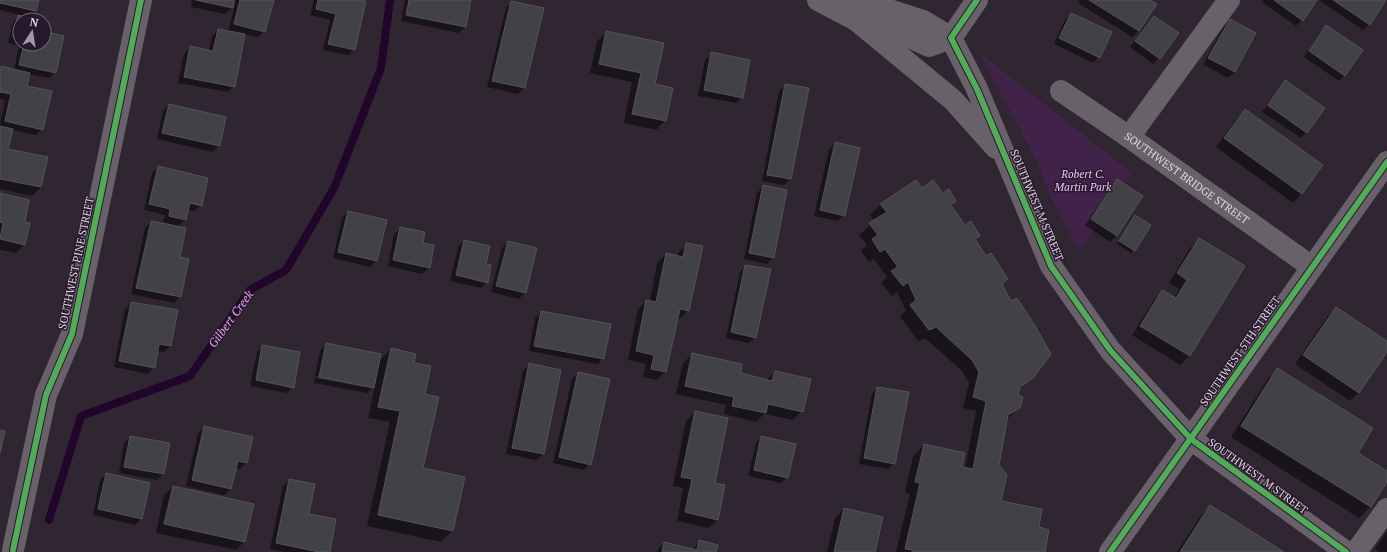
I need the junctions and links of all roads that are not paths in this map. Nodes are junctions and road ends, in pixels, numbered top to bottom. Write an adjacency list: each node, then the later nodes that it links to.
1 (141, 0): 15 (street, SOUTHWEST PINE STREET)
2 (818, 0): 6 (street)
3 (828, 0): 7 (street)
4 (977, 0): 7 (street)
5 (1229, 0): 9 (street)
6 (856, 20): 7 (street); 10 (street, SOUTHWEST M STREET)
7 (951, 38): 10 (street, SOUTHWEST M STREET)
8 (1061, 91): 9 (street, SOUTHWEST BRIDGE STREET)
9 (1129, 137): 12 (street, SOUTHWEST BRIDGE STREET)
10 (1007, 160): 13 (street, SOUTHWEST M STREET)
11 (1387, 162): 12 (street, SOUTHWEST 5TH STREET)
12 (1312, 267): 13 (street, SOUTHWEST 5TH STREET)
13 (1191, 439): 16 (street, SOUTHWEST 5TH STREET); 17 (street, SOUTHWEST M STREET)
14 (1387, 509): 18 (street)
15 (11, 550)
16 (1110, 552)
17 (1346, 552)
18 (1356, 552)

